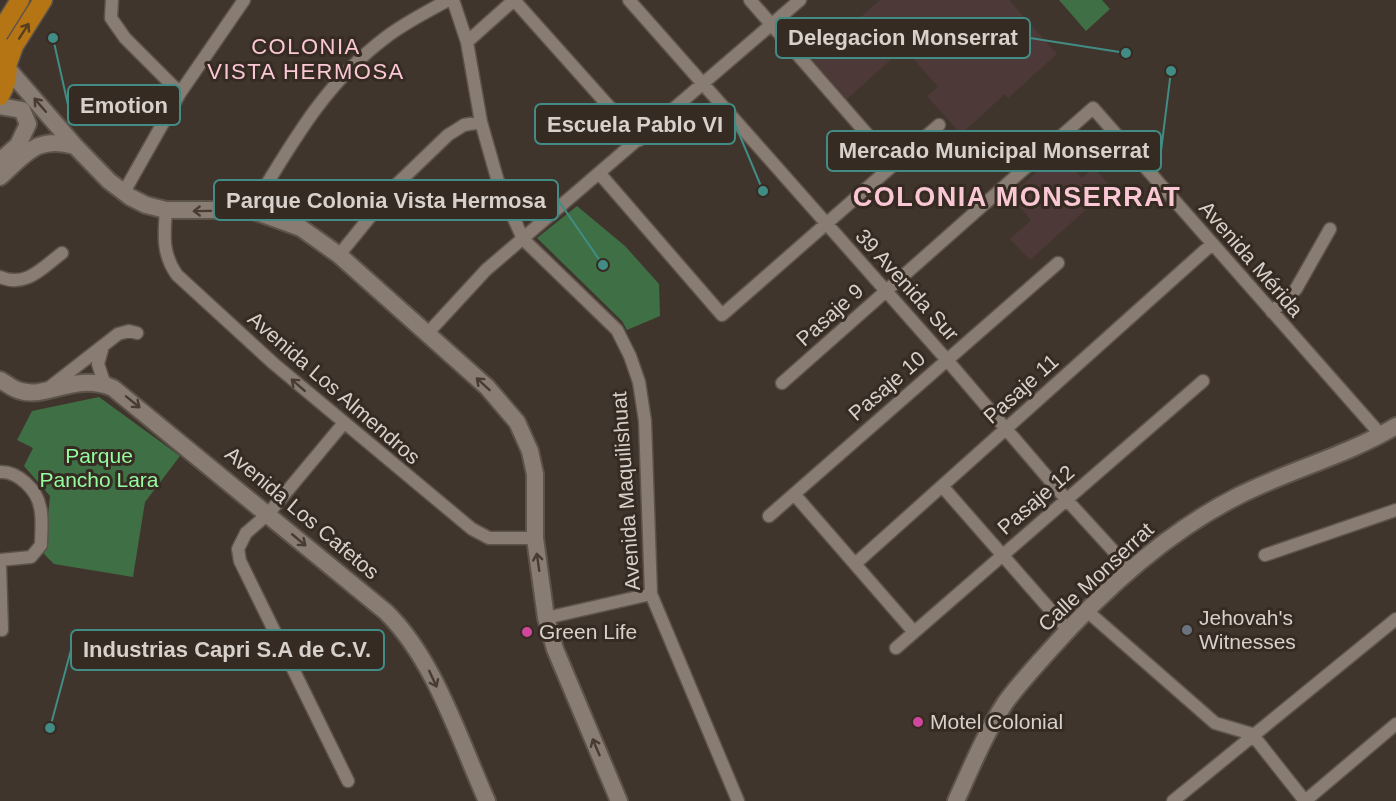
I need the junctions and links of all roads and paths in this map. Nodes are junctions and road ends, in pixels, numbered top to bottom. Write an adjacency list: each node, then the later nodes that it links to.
1 (20, 0): 12 (highway)
2 (43, 0): 15 (highway, one-way to 2)
3 (112, 0): 17 (street)
4 (244, 0): 17 (street)
5 (448, 0): 31 (street)
6 (453, 0): 13 (street, Avenida Maquilishuat)
7 (514, 0): 13 (street); 23 (street)
8 (629, 0): 16 (street, 39 Avenida Sur)
9 (750, 0): 11 (street)
10 (800, 0): 11 (street)
11 (771, 24): 16 (street); 26 (street)
12 (0, 32)
13 (467, 42): 21 (street, Avenida Maquilishuat)
14 (0, 45): 15 (highway)
15 (8, 66): 18 (highway); 24 (street, one-way to 15)
16 (704, 84): 23 (street); 32 (street, 39 Avenida Sur)
17 (180, 93): 29 (street)
18 (0, 96)
19 (0, 106): 25 (street)
20 (1093, 108): 35 (street, Avenida Mérida); 40 (street, Pasaje 9)
21 (481, 122): 34 (street, Avenida Maquilishuat); 37 (street)
22 (939, 125): 26 (street)
23 (639, 140): 27 (street)
24 (75, 146): 28 (street); 29 (street)
25 (0, 161)
26 (894, 165): 32 (street)
27 (600, 174): 32 (street); 34 (street)
28 (0, 177)
29 (124, 192): 30 (street)
30 (166, 210): 31 (street, one-way to 30); 51 (street, Avenida Los Almendros, one-way to 30)
31 (251, 210): 37 (street)
32 (827, 223): 40 (street, 39 Avenida Sur)
33 (1330, 229): 41 (street)
34 (523, 238): 43 (street); 69 (street, Avenida Maquilishuat)
35 (1212, 244): 41 (street, Avenida Mérida); 53 (street, Pasaje 11)
36 (62, 253): 39 (street)
37 (339, 255): 43 (street)
38 (1058, 263): 45 (street, Pasaje 10)
39 (0, 277)
40 (886, 291): 45 (street, 39 Avenida Sur); 48 (street, Pasaje 9)
41 (1272, 312): 54 (street, Avenida Mérida)
42 (137, 333): 44 (street)
43 (426, 335): 62 (street, one-way to 43)
44 (104, 344): 49 (street); 50 (street)
45 (947, 360): 53 (street, 39 Avenida Sur); 57 (street, Pasaje 10)
46 (0, 380): 50 (street, Avenida Los Cafetos)
47 (1203, 381): 58 (street, Pasaje 12)
48 (782, 383)
49 (105, 385): 50 (street, Avenida Los Cafetos); 60 (street, Avenida Los Cafetos, one-way to 60)
50 (49, 388)
51 (343, 423): 60 (street); 62 (street, Avenida Los Almendros)
52 (1396, 426): 54 (street, Calle Monserrat)
53 (1005, 429): 56 (street, Pasaje 11); 58 (street, 39 Avenida Sur)
54 (1381, 435): 68 (street, Calle Monserrat)
55 (0, 472): 65 (street)
56 (942, 486): 63 (street); 66 (street, Pasaje 11)
57 (794, 494): 61 (street, Pasaje 10); 66 (street)
58 (1066, 499): 63 (street, Pasaje 12); 68 (street, 39 Avenida Sur)
59 (1396, 510): 64 (street)
60 (268, 514): 79 (street); 80 (street, Avenida Los Cafetos, one-way to 80)
61 (769, 516)
62 (535, 538): 71 (street, one-way to 62)
63 (1002, 555): 74 (street); 75 (street, Pasaje 12)
64 (1265, 555)
65 (0, 560)
66 (855, 564): 75 (street)
67 (0, 566): 73 (street)
68 (1130, 569): 70 (street, Calle Monserrat)
69 (651, 594): 71 (street); 82 (street, Avenida Maquilishuat)
70 (1087, 611): 74 (street, Calle Monserrat); 78 (street)
71 (546, 618): 81 (street, one-way to 71)
72 (1396, 620): 78 (street)
73 (2, 630)
74 (1068, 630): 83 (street, Calle Monserrat)
75 (914, 632): 76 (street, Pasaje 12)
76 (896, 648)
77 (1396, 724): 85 (street)
78 (1252, 734): 84 (street); 85 (street)
79 (348, 781)
80 (487, 801)
81 (619, 801)
82 (738, 801)
83 (956, 801)
84 (1173, 801)
85 (1305, 801)

